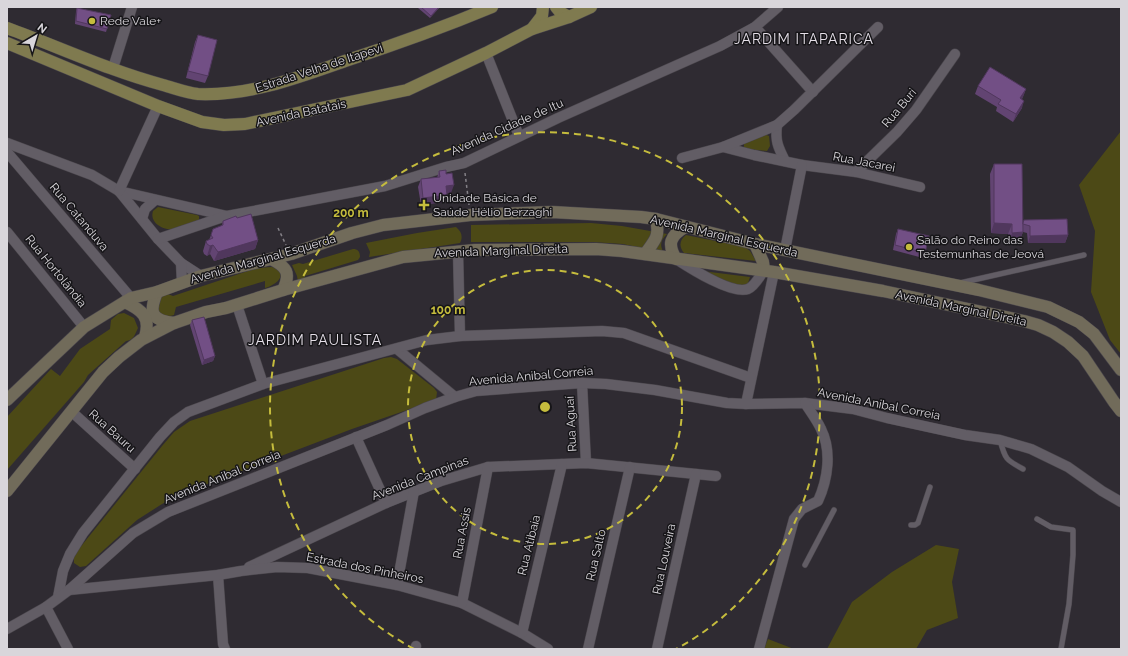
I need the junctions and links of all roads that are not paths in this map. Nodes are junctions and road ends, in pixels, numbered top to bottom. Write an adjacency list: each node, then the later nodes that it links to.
1 (132, 7): 15 (street)
2 (543, 7): 11 (main road)
3 (556, 7): 7 (main road)
4 (591, 7): 7 (main road, Avenida Batatais)
5 (778, 7): 8 (street, Avenida Cidade de Itu)
6 (484, 8): 15 (main road, Estrada Velha de Itapevi)
7 (568, 17): 11 (main road, Avenida Batatais)
8 (755, 27): 16 (street); 19 (street, Avenida Cidade de Itu)
9 (878, 27): 16 (street)
10 (7, 28): 15 (main road, Estrada Velha de Itapevi)
11 (532, 29): 13 (main road, Avenida Batatais)
12 (7, 43): 17 (main road, Avenida Batatais)
13 (486, 53): 17 (main road, Avenida Batatais); 19 (street)
14 (955, 54): 26 (street, Rua Buri)
15 (113, 68)
16 (813, 92): 18 (street)
17 (158, 106): 28 (street)
18 (778, 125): 21 (street); 24 (street)
19 (519, 136): 30 (street, Avenida Cidade de Itu)
20 (7, 143): 28 (street, Avenida Cidade de Itu)
21 (723, 147): 23 (street); 24 (street, Rua Jacarei)
22 (7, 152): 50 (street, Rua Catanduva)
23 (682, 158)
24 (785, 161): 25 (street, Rua Jacarei)
25 (802, 166): 26 (street, Rua Jacarei); 37 (street)
26 (856, 172): 27 (street, Rua Jacarei)
27 (920, 187)
28 (119, 191): 29 (street, Avenida Cidade de Itu); 31 (street)
29 (154, 200): 30 (street, Avenida Cidade de Itu); 31 (street)
30 (227, 216): 35 (street, Avenida Cidade de Itu)
31 (142, 219): 35 (street)
32 (656, 219): 33 (main road, Avenida Marginal Esquerda); 39 (main road); 41 (main road, Avenida Marginal Esquerda)
33 (685, 227): 36 (main road, Avenida Marginal Esquerda); 42 (main road)
34 (7, 232): 53 (street, Rua Hortolândia)
35 (158, 239): 43 (street)
36 (755, 244): 37 (main road, Avenida Marginal Esquerda); 44 (main road)
37 (785, 250): 47 (main road, Avenida Marginal Esquerda)
38 (458, 251): 39 (main road, Avenida Marginal Direita); 48 (main road, Avenida Marginal Direita); 54 (street)
39 (645, 254): 42 (main road, Avenida Marginal Direita)
40 (1084, 255): 47 (lane)
41 (271, 259): 45 (main road, Avenida Marginal Esquerda); 48 (main road)
42 (676, 259): 44 (main road, Avenida Marginal Direita); 44 (street, Avenida Marginal Direita)
43 (181, 262): 45 (street); 46 (street)
44 (769, 271): 58 (street); 65 (main road, Avenida Marginal Direita)
45 (201, 276): 46 (main road, Avenida Marginal Esquerda)
46 (182, 283): 49 (main road, Avenida Marginal Esquerda)
47 (952, 285): 57 (main road, Avenida Marginal Esquerda)
48 (283, 290): 51 (main road, Avenida Marginal Direita)
49 (157, 292): 50 (main road, Avenida Marginal Esquerda); 52 (main road)
50 (128, 300): 53 (main road, Avenida Marginal Esquerda); 55 (main road)
51 (237, 305): 52 (main road, Avenida Marginal Direita); 60 (street)
52 (174, 323): 55 (main road, Avenida Marginal Direita)
53 (84, 327): 62 (main road, Avenida Marginal Esquerda)
54 (460, 336): 56 (street); 58 (street)
55 (146, 337): 66 (main road, Avenida Marginal Direita)
56 (396, 349): 60 (street); 61 (street)
57 (1121, 370)
58 (751, 378): 64 (street)
59 (582, 383): 61 (street, Avenida Anibal Correia); 64 (street, Avenida Anibal Correia); 69 (street, Rua Aguaí)
60 (263, 384): 73 (street)
61 (455, 397): 67 (street, Avenida Anibal Correia)
62 (7, 400)
63 (805, 403): 64 (street, Avenida Anibal Correia); 68 (street, Avenida Anibal Correia); 100 (street)
64 (746, 404)
65 (1121, 411)
66 (72, 412): 73 (street, Rua Bauru); 78 (main road, Avenida Marginal Direita)
67 (356, 437): 81 (street); 89 (street, Avenida Anibal Correia)
68 (1000, 440): 74 (lane); 80 (street, Avenida Anibal Correia)
69 (586, 463): 70 (street, Avenida Campinas); 72 (street, Avenida Campinas)
70 (562, 464): 71 (street, Avenida Campinas); 94 (street, Rua Atibaia)
71 (488, 467): 79 (street, Avenida Campinas); 91 (street, Rua Assis)
72 (630, 467): 75 (street, Avenida Campinas); 98 (street, Rua Salto)
73 (135, 469): 90 (street)
74 (1023, 469)
75 (696, 474): 76 (street, Avenida Campinas); 99 (street, Rua Louveira)
76 (716, 476)
77 (930, 487): 84 (lane)
78 (7, 491)
79 (414, 492): 81 (street, Avenida Campinas); 88 (street)
80 (1121, 502)
81 (386, 503): 86 (street, Avenida Campinas)
82 (834, 510): 85 (lane)
83 (1037, 519): 101 (lane)
84 (911, 525)
85 (805, 564)
86 (241, 570): 87 (street, Estrada dos Pinheiros); 88 (street, Estrada dos Pinheiros)
87 (218, 575): 89 (street, Estrada dos Pinheiros); 96 (street)
88 (397, 585): 91 (street, Estrada dos Pinheiros)
89 (68, 590): 90 (street, Avenida Anibal Correia)
90 (58, 597): 92 (street, Avenida Anibal Correia)
91 (462, 603): 94 (street, Estrada dos Pinheiros)
92 (46, 607): 93 (street, Avenida Anibal Correia); 95 (street)
93 (7, 629)
94 (522, 633): 97 (street, Estrada dos Pinheiros)
95 (68, 649)
96 (225, 649)
97 (548, 649)
98 (588, 649)
99 (657, 649)
100 (759, 649)
101 (1061, 649)

